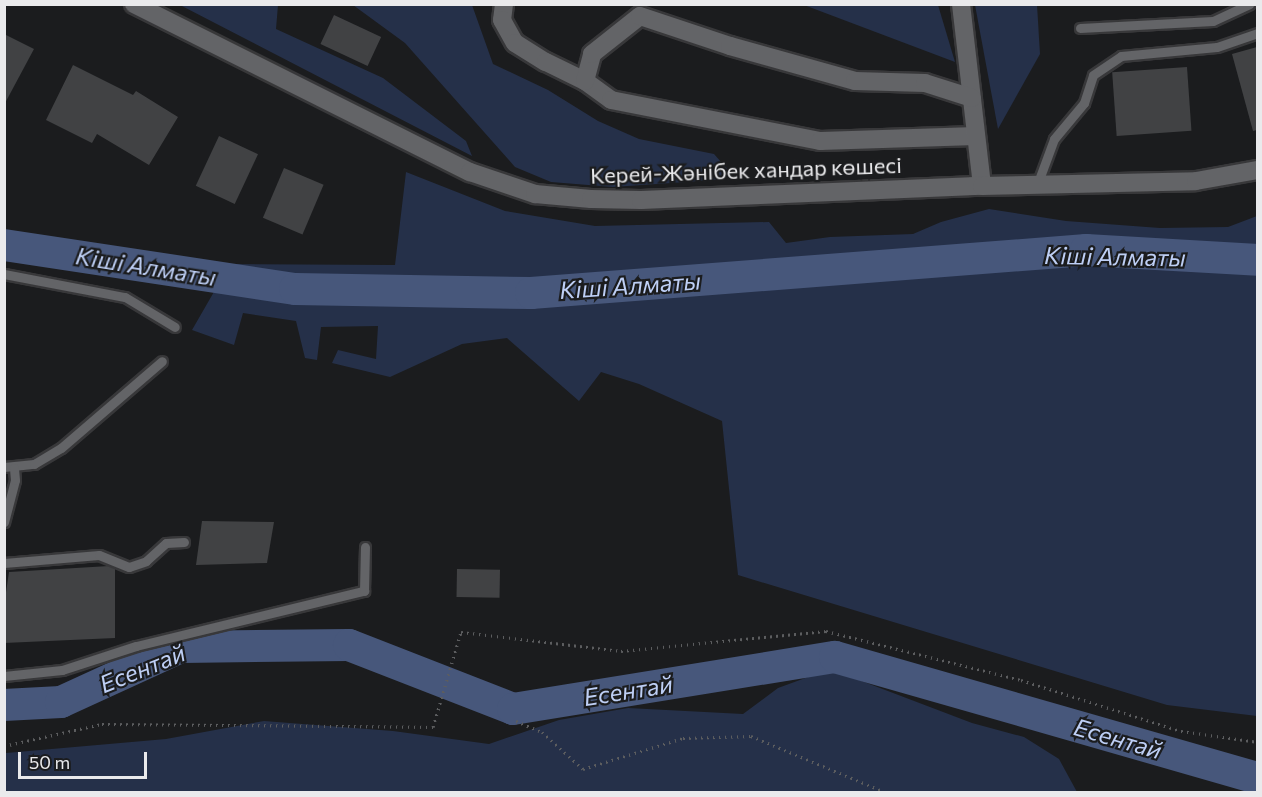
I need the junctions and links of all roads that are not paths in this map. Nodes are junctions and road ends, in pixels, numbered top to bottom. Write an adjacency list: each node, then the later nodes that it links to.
1 (134, 4): 12 (main road, Керей-Жәнібек хандар көшесі)
2 (504, 4): 7 (main road)
3 (962, 4): 8 (main road)
4 (1249, 4): 5 (lane)
5 (1080, 28)
6 (1257, 33): 11 (lane)
7 (585, 81): 8 (main road); 9 (main road)
8 (972, 98): 9 (main road)
9 (976, 136): 12 (main road)
10 (1257, 170): 11 (main road, Керей-Жәнібек хандар көшесі)
11 (1037, 185): 12 (main road, Керей-Жәнібек хандар көшесі)
12 (982, 186)
13 (4, 274): 14 (lane)
14 (175, 327)
15 (162, 361): 16 (lane)
16 (9, 468): 17 (lane)
17 (4, 522)
18 (184, 542): 20 (lane)
19 (365, 547): 21 (lane)
20 (4, 563)
21 (4, 676)

